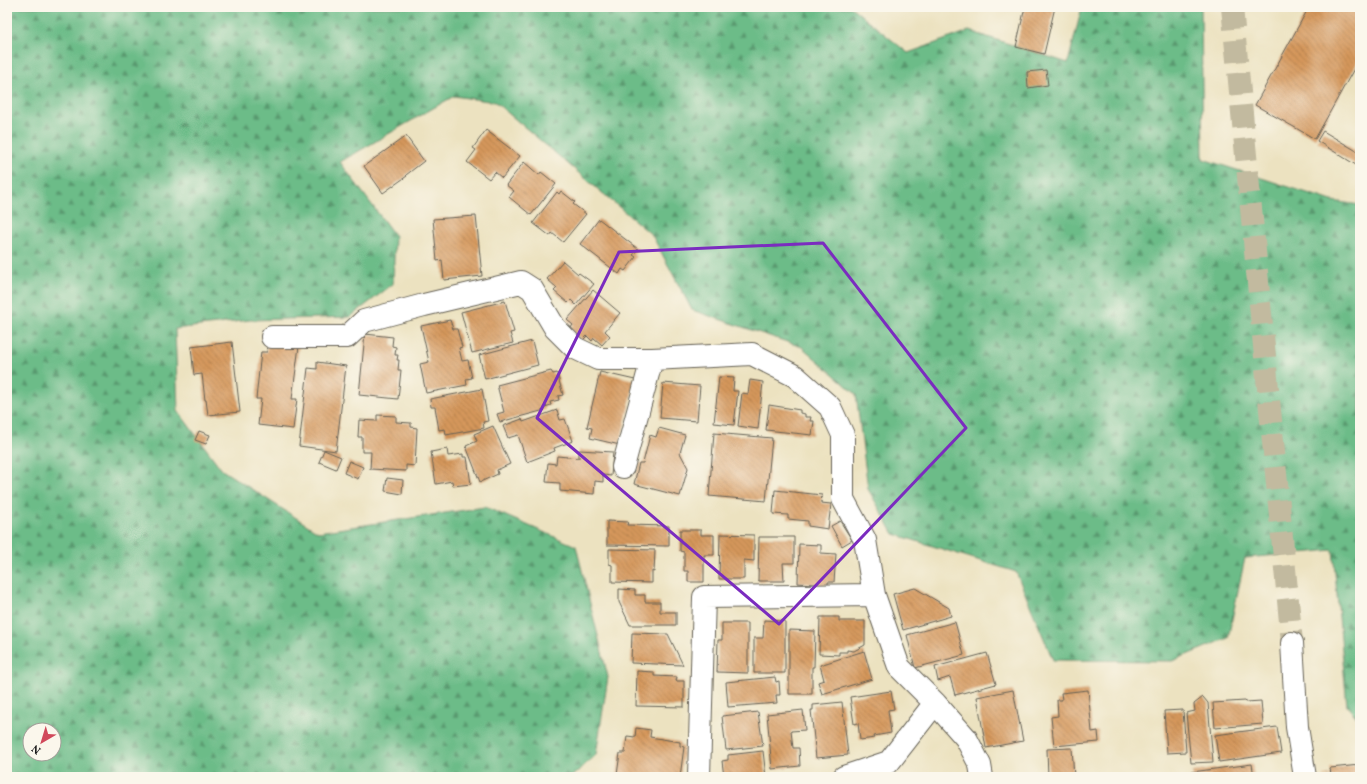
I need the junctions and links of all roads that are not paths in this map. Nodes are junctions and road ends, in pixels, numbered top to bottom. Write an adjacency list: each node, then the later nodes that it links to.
1 (272, 337): 2 (street)
2 (652, 359): 3 (street); 4 (street)
3 (623, 467)
4 (874, 595): 6 (street); 7 (street)
5 (1292, 643): 10 (street)
6 (935, 703): 8 (street); 9 (street)
7 (699, 777)
8 (844, 777)
9 (982, 777)
10 (1304, 777)

